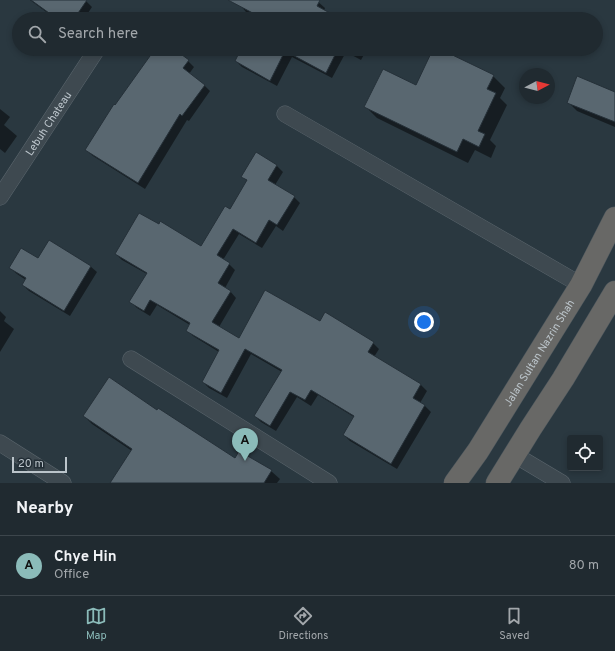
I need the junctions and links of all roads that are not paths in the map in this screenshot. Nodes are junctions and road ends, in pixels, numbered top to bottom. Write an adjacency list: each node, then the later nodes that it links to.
1 (92, 56): 3 (street, Lebuh Chateau)
2 (285, 114): 5 (street)
3 (0, 197)
4 (615, 218): 5 (highway, Jalan Sultan Nazrin Shah)
5 (581, 285): 12 (highway, Jalan Sultan Nazrin Shah)
6 (615, 292): 9 (highway)
7 (131, 359): 11 (street)
8 (0, 443): 10 (street)
9 (515, 455): 13 (highway); 14 (street)
10 (63, 483)
11 (329, 483)
12 (455, 483)
13 (497, 483)
14 (562, 483)

